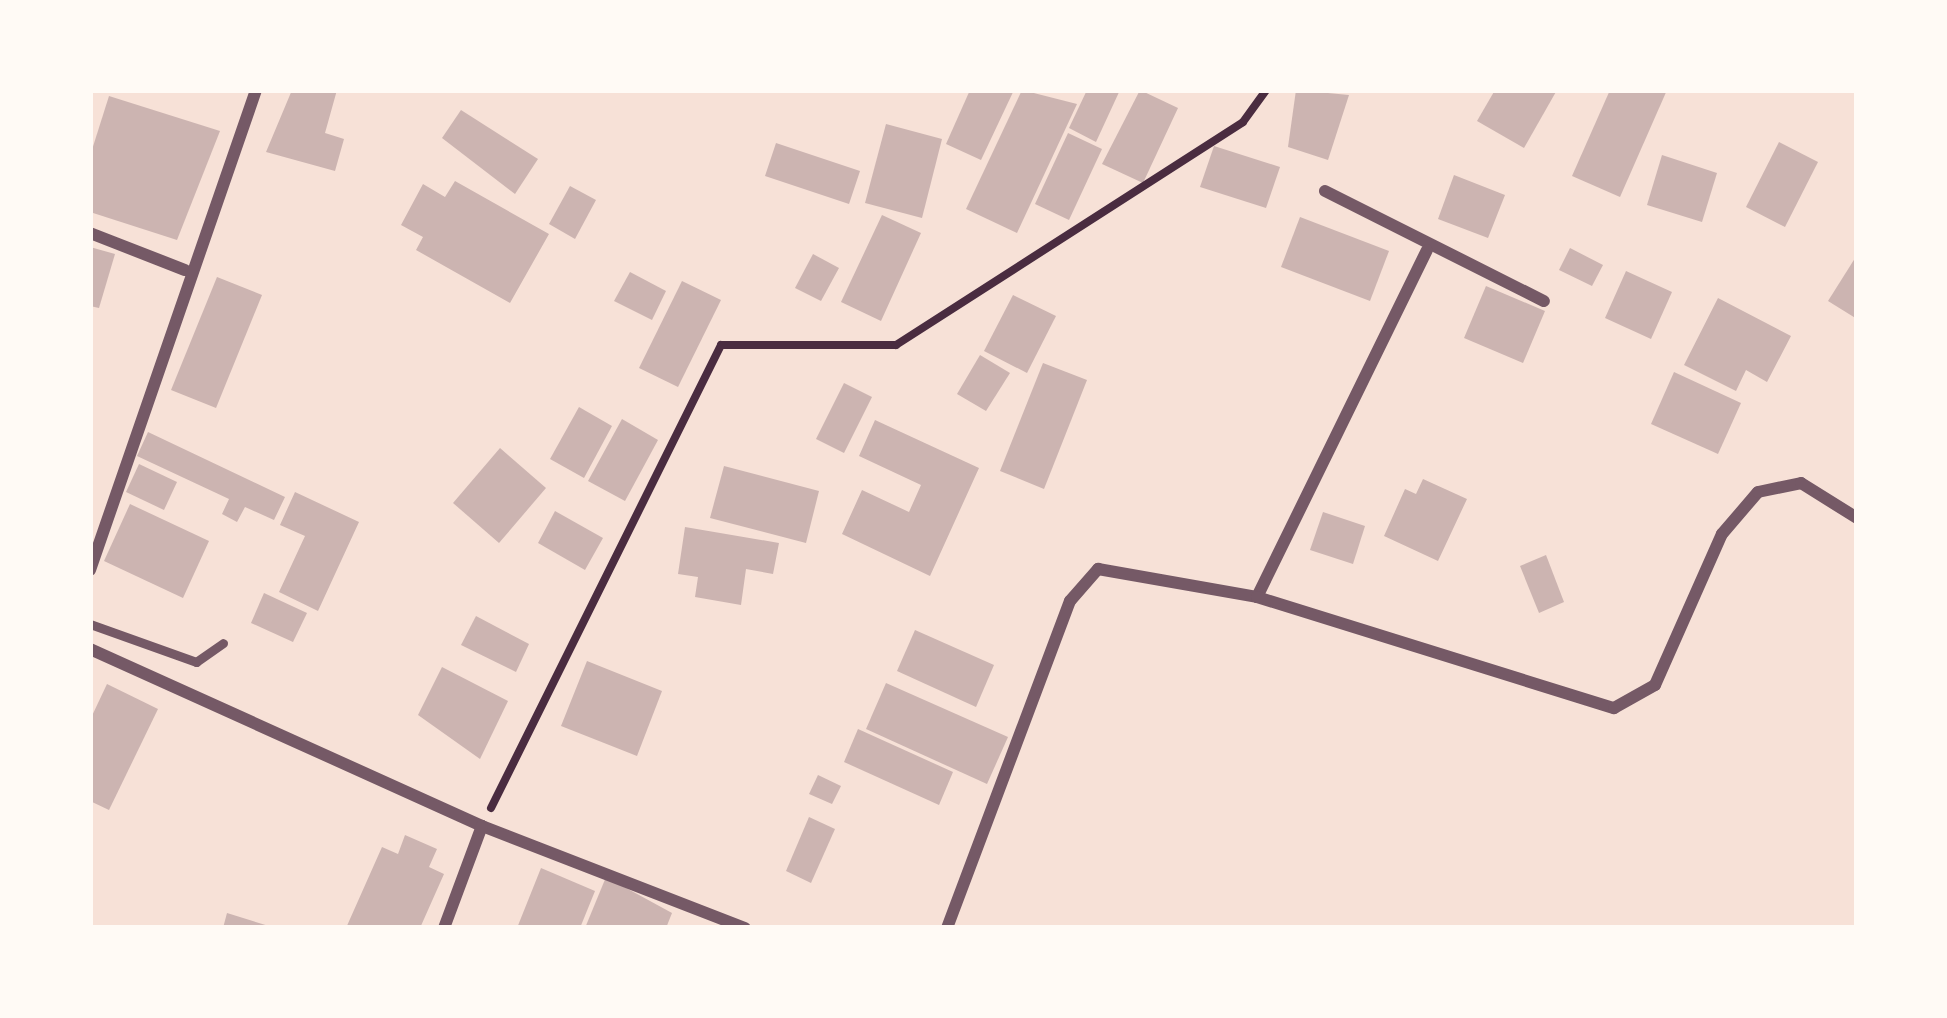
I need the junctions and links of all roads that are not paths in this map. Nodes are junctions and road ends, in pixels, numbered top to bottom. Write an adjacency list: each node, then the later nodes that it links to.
1 (256, 90): 5 (street)
2 (1325, 191): 4 (street)
3 (90, 233): 5 (street)
4 (1427, 250): 6 (street); 9 (street)
5 (185, 270): 8 (street)
6 (1544, 301)
7 (1857, 518): 9 (street)
8 (90, 570)
9 (1257, 598): 16 (street)
10 (90, 624): 11 (lane)
11 (223, 643)
12 (90, 649): 13 (street)
13 (482, 826): 14 (street); 15 (street)
14 (444, 928)
15 (745, 928)
16 (947, 928)

